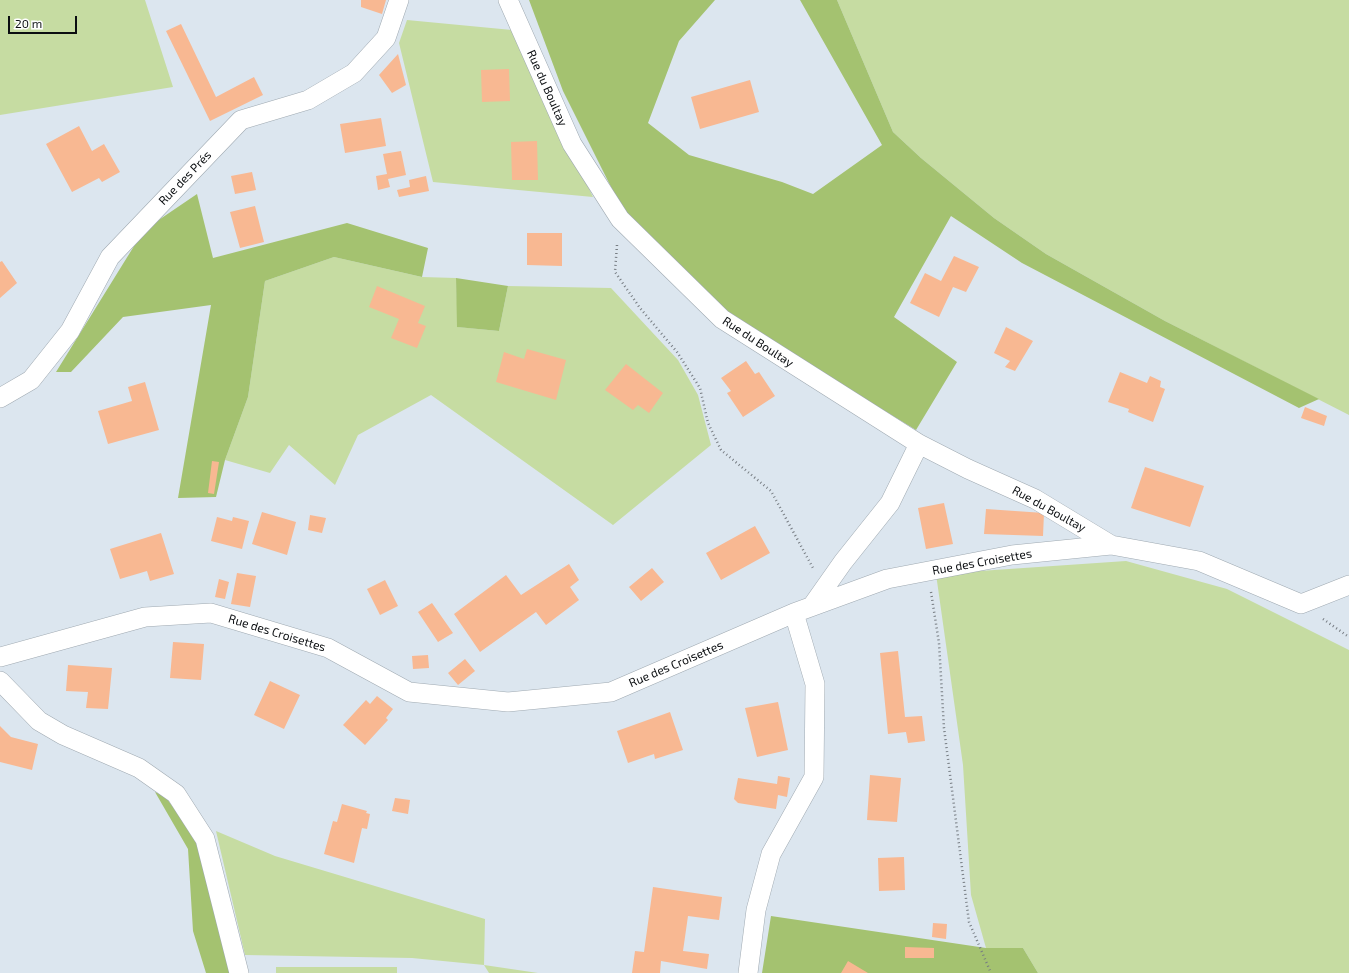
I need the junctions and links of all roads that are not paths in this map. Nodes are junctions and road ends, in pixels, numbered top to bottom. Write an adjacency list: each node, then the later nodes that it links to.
1 (399, 0): 3 (street, Rue des Prés)
2 (508, 0): 4 (street, Rue du Boultay)
3 (0, 398)
4 (919, 444): 5 (street, Rue du Boultay); 7 (street)
5 (1111, 545): 6 (street, Rue des Croisettes); 7 (street, Rue des Croisettes)
6 (1349, 586)
7 (812, 606): 8 (street, Rue des Croisettes)
8 (794, 613): 9 (street, Rue des Croisettes); 12 (street)
9 (0, 657)
10 (0, 681): 11 (street)
11 (239, 973)
12 (748, 973)

